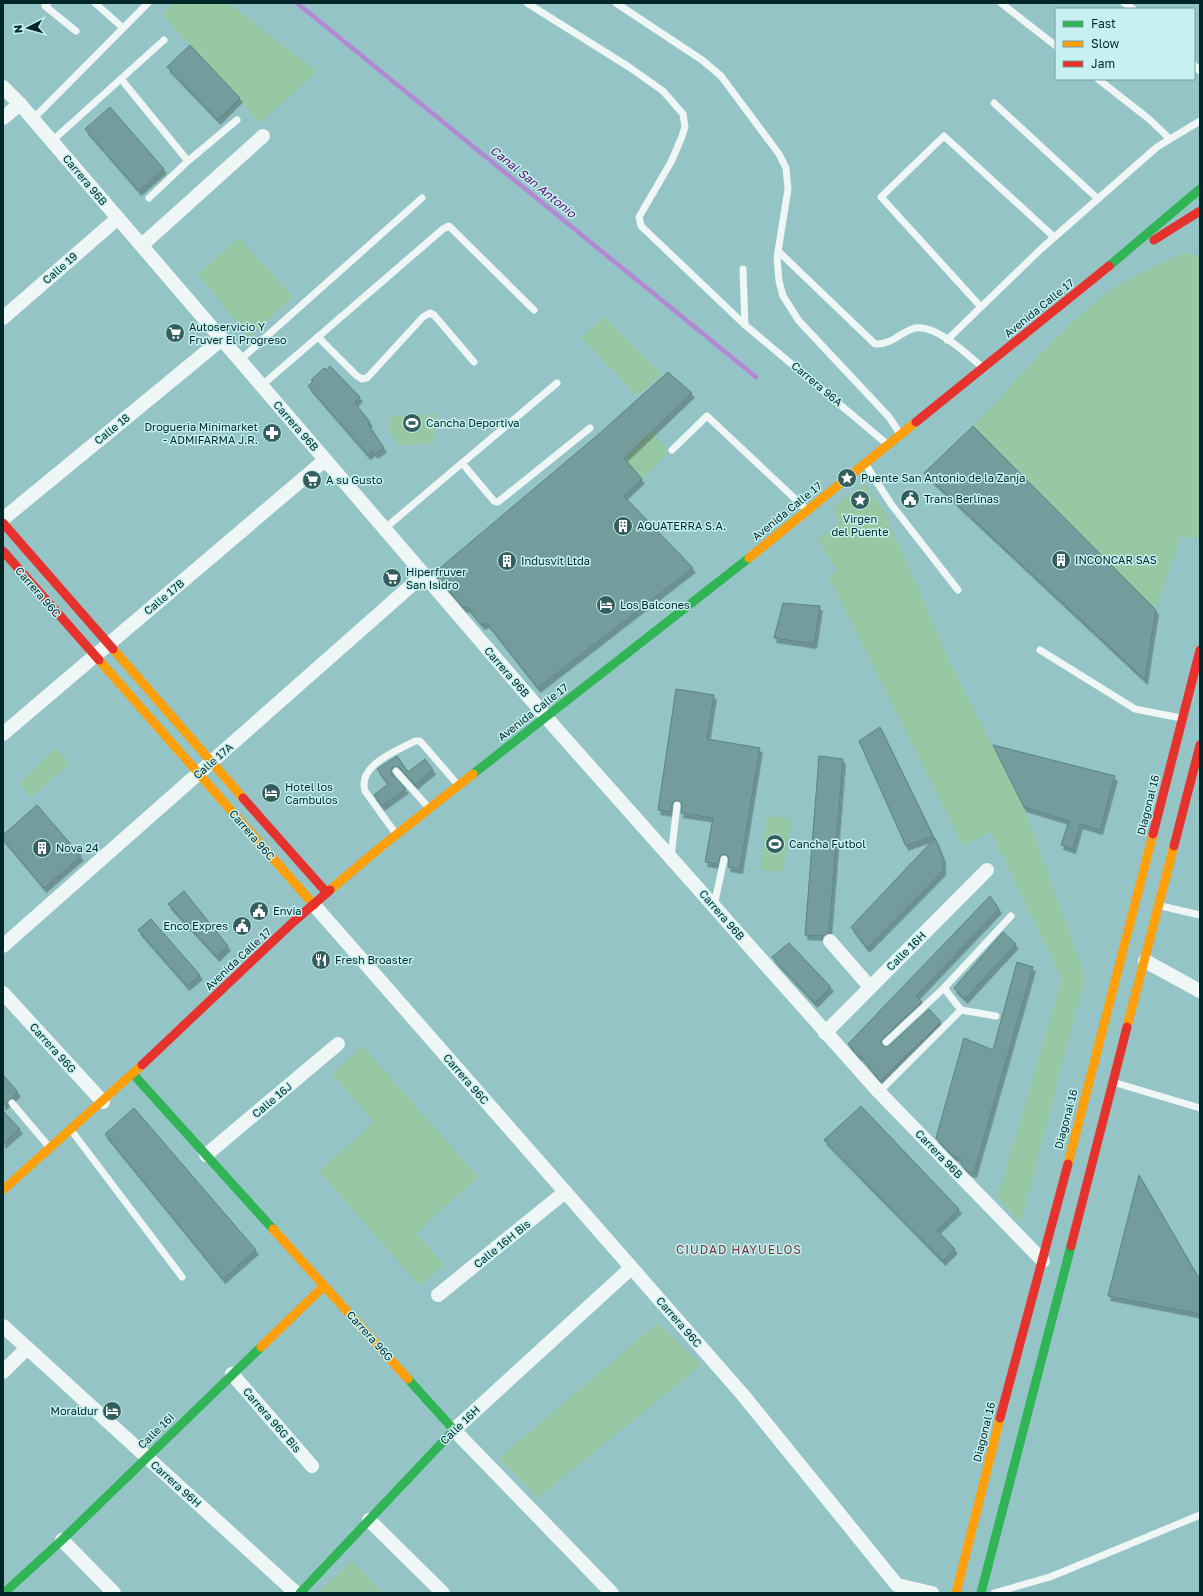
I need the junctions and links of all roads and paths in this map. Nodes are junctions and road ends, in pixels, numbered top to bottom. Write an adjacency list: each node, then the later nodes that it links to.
1 (95, 3): 7 (lane)
2 (148, 3): 7 (lane)
3 (527, 3): 38 (lane, Carrera 96A)
4 (616, 3): 32 (lane)
5 (1001, 3): 10 (lane)
6 (44, 4): 8 (lane)
7 (123, 28): 17 (lane)
8 (76, 31)
9 (164, 40): 11 (lane)
10 (1055, 45)
11 (121, 79): 22 (lane); 23 (lane)
12 (1099, 80): 21 (lane)
13 (3, 87): 15 (street, Carrera 96B)
14 (994, 103): 27 (lane)
15 (20, 104): 16 (street); 17 (street, Carrera 96B)
16 (3, 118)
17 (33, 119): 22 (street, Carrera 96B)
18 (237, 120): 23 (lane)
19 (1200, 121): 21 (lane)
20 (263, 136): 31 (street)
21 (1170, 139): 27 (lane)
22 (52, 141): 29 (street, Carrera 96B)
23 (188, 161): 25 (lane)
24 (1200, 189): 34 (main road, Avenida Calle 17)
25 (149, 198)
26 (422, 198): 42 (lane)
27 (1098, 199): 30 (lane)
28 (1200, 211): 34 (main road, Avenida Calle 17)
29 (118, 218): 31 (street, Carrera 96B); 37 (street, Calle 19)
30 (1054, 237): 35 (lane); 35 (lane)
31 (142, 245): 40 (street, Carrera 96B)
32 (778, 251): 41 (lane); 48 (lane)
33 (743, 269): 38 (lane)
34 (1097, 276): 44 (main road, Avenida Calle 17)
35 (981, 307): 41 (lane)
36 (534, 310): 39 (lane)
37 (3, 318)
38 (746, 325): 49 (lane, Carrera 96A)
39 (318, 337): 43 (lane); 46 (lane)
40 (222, 339): 42 (street, Carrera 96B); 55 (street, Calle 18)
41 (948, 340): 44 (lane)
42 (240, 360): 46 (street, Carrera 96B)
43 (474, 362)
44 (983, 368): 48 (main road, Avenida Calle 17)
45 (557, 383): 52 (lane)
46 (261, 386): 51 (street, Carrera 96B)
47 (590, 428): 52 (lane)
48 (900, 434): 49 (main road, Avenida Calle 17)
49 (887, 444): 53 (main road, Avenida Calle 17)
50 (672, 450): 54 (lane)
51 (326, 460): 57 (street, Carrera 96B); 61 (street, Calle 17B)
52 (462, 463): 57 (lane)
53 (865, 463): 54 (main road, Avenida Calle 17); 60 (lane)
54 (807, 510): 65 (main road, Avenida Calle 17)
55 (3, 519)
56 (3, 523): 61 (main road, Carrera 96C)
57 (384, 529): 59 (street, Carrera 96B)
58 (3, 552): 64 (main road, Carrera 96C)
59 (423, 575): 65 (street, Carrera 96B); 69 (street, Calle 17A)
60 (958, 590)
61 (109, 644): 64 (street, Calle 17B); 69 (main road, Carrera 96C)
62 (1040, 650): 66 (lane)
63 (1200, 650): 66 (main road, Diagonal 16)
64 (95, 656): 67 (street, Calle 17B); 71 (main road, Carrera 96C)
65 (546, 717): 72 (main road, Avenida Calle 17); 76 (street, Carrera 96B)
66 (1183, 718): 108 (main road, Diagonal 16)
67 (3, 734)
68 (1200, 745): 81 (main road)
69 (212, 762): 71 (street, Calle 17A); 79 (main road, Carrera 96C)
70 (396, 771): 74 (lane)
71 (198, 774): 80 (main road, Carrera 96C); 86 (street, Calle 17A)
72 (458, 786): 74 (main road, Avenida Calle 17); 75 (lane)
73 (677, 805): 76 (lane)
74 (429, 809): 75 (main road, Avenida Calle 17)
75 (397, 834): 79 (main road, Avenida Calle 17)
76 (671, 857): 82 (street, Carrera 96B)
77 (724, 859): 82 (lane)
78 (987, 870): 88 (street, Calle 16H)
79 (327, 893): 80 (main road, Avenida Calle 17)
80 (314, 905): 97 (main road, Avenida Calle 17); 107 (street, Carrera 96C)
81 (1159, 905): 83 (lane); 87 (main road)
82 (714, 906): 94 (street, Carrera 96B)
83 (1200, 915)
84 (1011, 916): 89 (lane)
85 (830, 942): 88 (street)
86 (3, 946)
87 (1145, 961): 90 (street); 98 (main road)
88 (870, 987): 94 (street, Calle 16H)
89 (944, 988): 92 (lane); 95 (lane)
90 (1200, 991)
91 (3, 993): 100 (street, Carrera 96G)
92 (961, 1010): 93 (lane); 99 (lane)
93 (996, 1016)
94 (825, 1033): 99 (street, Carrera 96B)
95 (886, 1042)
96 (338, 1044): 105 (street, Calle 16J)
97 (133, 1074): 100 (main road, Avenida Calle 17); 105 (main road, Carrera 96G)
98 (1114, 1082): 102 (lane); 131 (main road)
99 (879, 1092): 108 (street, Carrera 96B)
100 (103, 1102): 103 (main road, Avenida Calle 17)
101 (12, 1103): 104 (lane)
102 (1200, 1108)
103 (71, 1130): 104 (main road, Avenida Calle 17); 110 (lane)
104 (50, 1149): 106 (main road, Avenida Calle 17)
105 (206, 1155): 111 (main road, Carrera 96G)
106 (3, 1190)
107 (565, 1192): 109 (street, Carrera 96C); 112 (street, Calle 16H Bis)
108 (1043, 1261): 130 (main road, Diagonal 16)
109 (631, 1268): 117 (street, Calle 16H); 129 (street, Carrera 96C)
110 (182, 1277)
111 (324, 1286): 116 (main road, Calle 16I); 117 (main road, Carrera 96G)
112 (438, 1295)
113 (3, 1326): 114 (street, Carrera 96H)
114 (27, 1348): 115 (street); 118 (street, Carrera 96H)
115 (3, 1372)
116 (232, 1374): 118 (main road, Calle 16I); 119 (street, Carrera 96G Bis)
117 (454, 1430): 121 (main road, Calle 16H); 128 (street, Carrera 96G)
118 (146, 1457): 122 (main road, Calle 16I); 125 (street, Carrera 96H)
119 (312, 1466)
120 (1200, 1515): 132 (lane)
121 (369, 1520): 126 (main road, Calle 16H); 127 (street)
122 (62, 1540): 123 (main road, Calle 16I); 124 (street)
123 (4, 1593)
124 (114, 1593)
125 (296, 1593)
126 (300, 1593)
127 (443, 1593)
128 (612, 1593)
129 (932, 1593)
130 (956, 1593)
131 (981, 1593)
132 (994, 1593)

